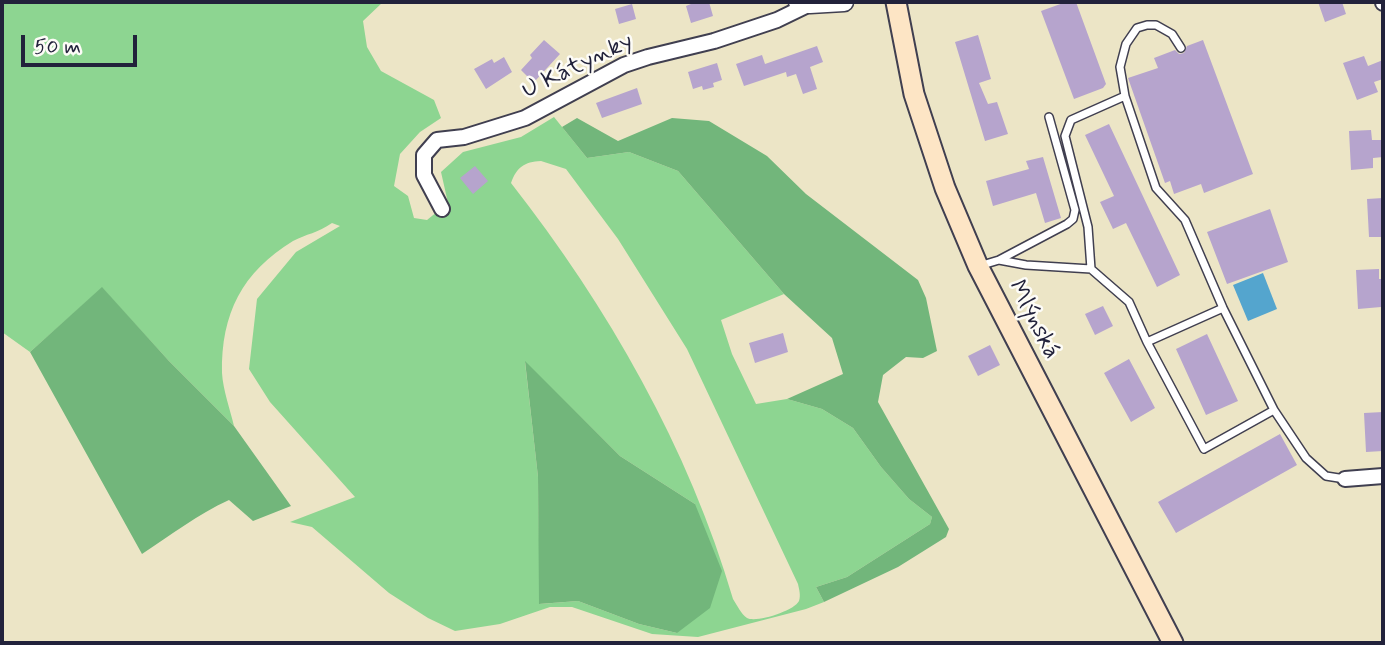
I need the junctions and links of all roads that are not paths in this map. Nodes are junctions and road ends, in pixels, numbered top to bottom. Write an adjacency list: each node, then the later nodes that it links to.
1 (844, 2): 3 (street)
2 (896, 2): 9 (main road, Mlýnská)
3 (804, 3): 7 (street, U Kátynky)
4 (1181, 48): 5 (lane)
5 (1125, 96): 10 (lane); 11 (lane)
6 (1049, 117): 8 (lane)
7 (442, 209)
8 (999, 260): 9 (lane); 10 (lane)
9 (978, 266): 16 (main road, Mlýnská)
10 (1091, 270): 12 (lane)
11 (1223, 308): 12 (lane); 13 (lane)
12 (1147, 342): 13 (lane)
13 (1274, 410): 15 (lane)
14 (1383, 476): 15 (street)
15 (1346, 479)
16 (1173, 643)

